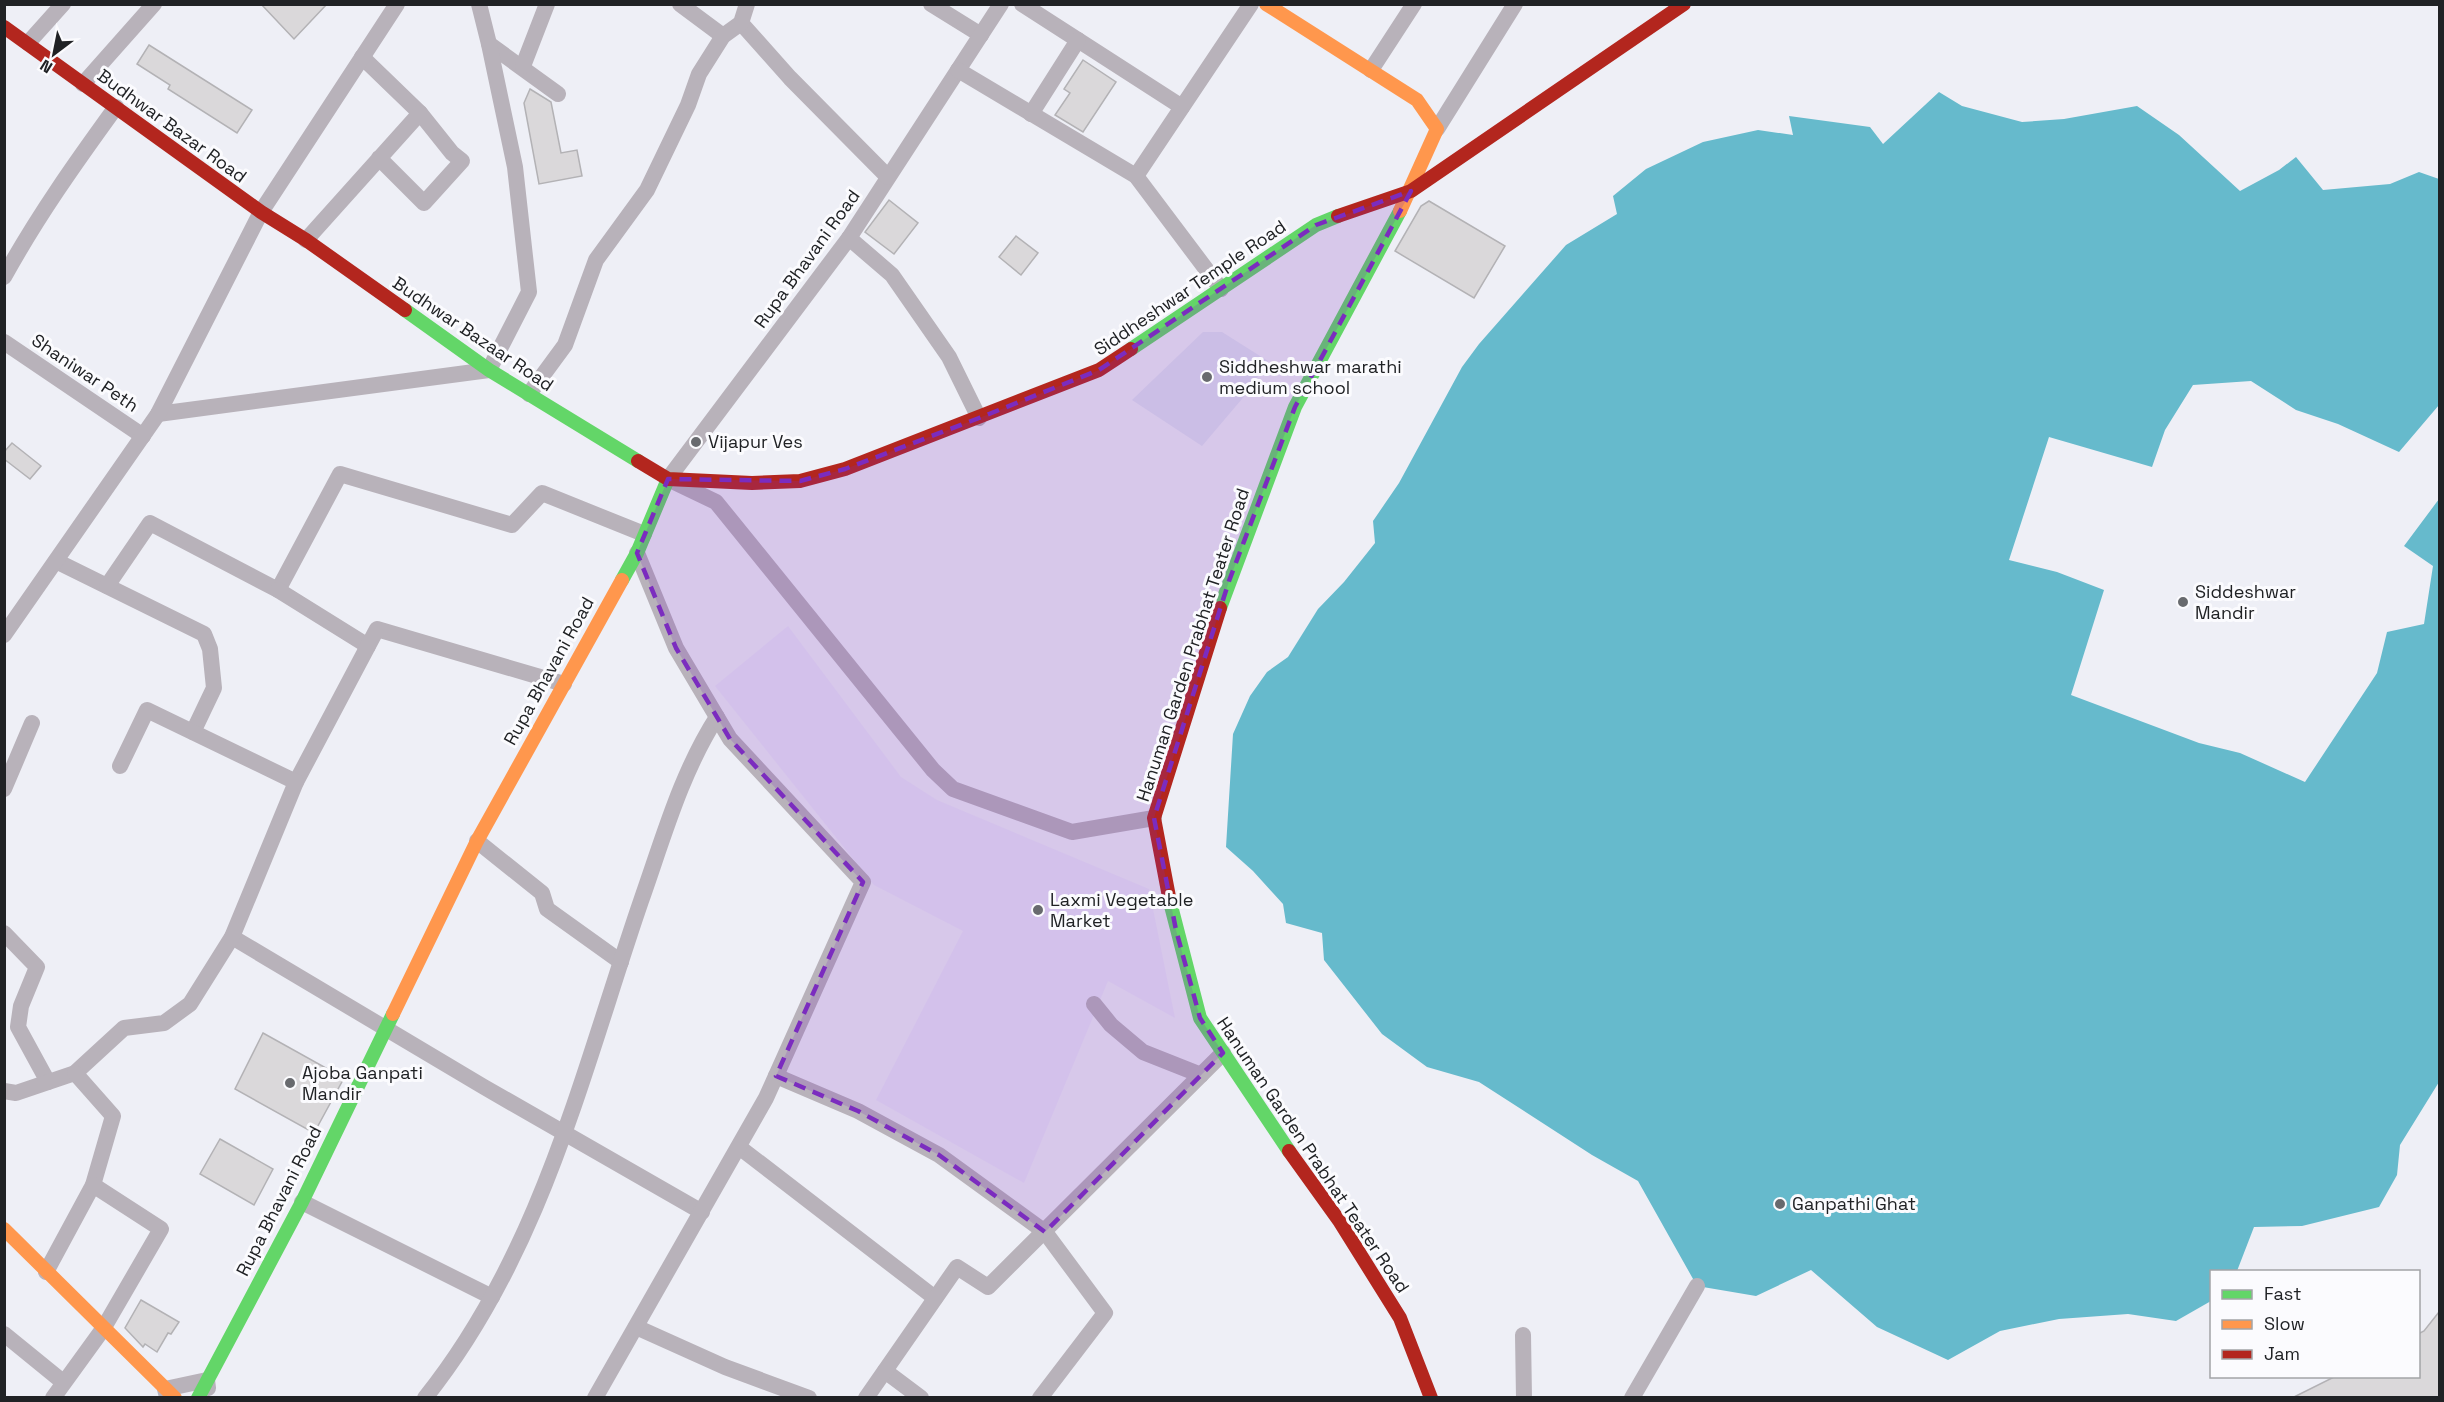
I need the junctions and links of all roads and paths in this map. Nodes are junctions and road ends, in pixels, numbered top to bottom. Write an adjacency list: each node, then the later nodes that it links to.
1 (63, 4): 21 (street)
2 (154, 4): 27 (street)
3 (397, 4): 23 (street)
4 (479, 4): 22 (street)
5 (547, 4): 24 (street)
6 (680, 4): 19 (street)
7 (747, 4): 16 (street)
8 (931, 4): 18 (street)
9 (1001, 4): 18 (street, Rupa Bhavani Road)
10 (1022, 4): 20 (street)
11 (1251, 4): 30 (street)
12 (1266, 4): 26 (main road)
13 (1414, 4): 26 (street)
14 (1515, 4): 33 (street)
15 (1684, 4): 37 (main road, Siddheshwar Temple Road)
16 (741, 23): 19 (street); 36 (street)
17 (5, 27): 21 (main road, Budhwar Bazar Road)
18 (981, 35): 25 (street, Rupa Bhavani Road)
19 (723, 36): 45 (street)
20 (1078, 40): 30 (street); 32 (street)
21 (28, 44): 27 (main road, Budhwar Bazar Road)
22 (489, 44): 24 (street); 44 (street)
23 (362, 57): 31 (street); 38 (street)
24 (523, 66): 28 (street)
25 (958, 70): 32 (street); 36 (street, Rupa Bhavani Road)
26 (1371, 70): 33 (main road)
27 (83, 84): 29 (main road, Budhwar Bazar Road)
28 (558, 94)
29 (116, 107): 38 (main road, Budhwar Bazar Road); 41 (street)
30 (1182, 107): 35 (street)
31 (420, 113): 34 (street); 34 (street)
32 (1031, 114): 35 (street)
33 (1437, 129): 37 (main road, Hanuman Garden Prabhat Teater Road)
34 (379, 158): 40 (street)
35 (1136, 176): 42 (street)
36 (888, 177): 39 (street, Rupa Bhavani Road)
37 (1411, 191): 42 (main road, Siddheshwar Temple Road); 64 (main road, Hanuman Garden Prabhat Teater Road)
38 (261, 213): 40 (main road, Budhwar Bazaar Road); 46 (street)
39 (849, 238): 47 (street); 49 (street, Rupa Bhavani Road)
40 (306, 240): 44 (main road, Budhwar Bazaar Road)
41 (4, 277)
42 (1221, 289): 47 (main road, Siddheshwar Temple Road)
43 (4, 342): 48 (street, Shaniwar Peth)
44 (489, 370): 45 (main road, Budhwar Bazaar Road); 46 (street)
45 (529, 394): 49 (main road, Budhwar Bazaar Road)
46 (158, 414): 48 (street)
47 (979, 418): 49 (main road, Siddheshwar Temple Road)
48 (143, 436): 52 (street)
49 (668, 479): 50 (main road, Rupa Bhavani Road); 64 (street)
50 (644, 534): 51 (main road, Rupa Bhavani Road); 54 (street)
51 (637, 553): 57 (main road, Rupa Bhavani Road); 58 (street)
52 (56, 561): 53 (street); 55 (street)
53 (107, 586): 54 (street); 60 (street)
54 (278, 590): 56 (street)
55 (4, 635)
56 (368, 646): 57 (street); 62 (street)
57 (564, 684): 65 (main road, Rupa Bhavani Road)
58 (717, 717): 68 (street); 73 (street)
59 (32, 723): 63 (street)
60 (193, 732): 61 (street); 62 (street)
61 (120, 766)
62 (296, 782): 67 (street)
63 (4, 789)
64 (1154, 818): 71 (main road, Hanuman Garden Prabhat Teater Road)
65 (477, 841): 68 (street); 70 (main road, Rupa Bhavani Road)
66 (4, 933): 75 (street)
67 (232, 937): 70 (street); 72 (street)
68 (621, 962): 77 (street)
69 (1094, 1004): 74 (street)
70 (386, 1029): 77 (street); 80 (main road, Rupa Bhavani Road)
71 (1223, 1053): 74 (street); 106 (main road, Hanuman Garden Prabhat Teater Road)
72 (75, 1073): 75 (street); 79 (street)
73 (776, 1076): 78 (street); 83 (street)
74 (1201, 1076): 83 (street)
75 (48, 1082): 76 (street)
76 (4, 1091)
77 (566, 1133): 81 (street); 86 (street)
78 (739, 1147): 81 (street); 87 (street)
79 (93, 1185): 84 (street); 89 (street)
80 (302, 1202): 86 (street); 93 (main road, Rupa Bhavani Road)
81 (702, 1212): 88 (street)
82 (4, 1229): 84 (main road)
83 (1045, 1232): 87 (street); 105 (street)
84 (46, 1272): 89 (main road)
85 (1697, 1286): 108 (street)
86 (492, 1297): 100 (street)
87 (935, 1298): 92 (street)
88 (636, 1328): 95 (street); 101 (street)
89 (103, 1329): 94 (street); 96 (main road)
90 (4, 1334): 94 (street)
91 (1524, 1335): 107 (street)
92 (885, 1371): 103 (street); 104 (street)
93 (207, 1380): 96 (street); 98 (main road, Rupa Bhavani Road); 99 (street)
94 (63, 1382): 97 (street)
95 (780, 1393): 102 (street)
96 (169, 1395)
97 (54, 1398)
98 (198, 1398)
99 (210, 1398)
100 (425, 1398)
101 (595, 1398)
102 (809, 1398)
103 (866, 1398)
104 (921, 1398)
105 (1040, 1398)
106 (1431, 1398)
107 (1524, 1398)
108 (1632, 1398)

